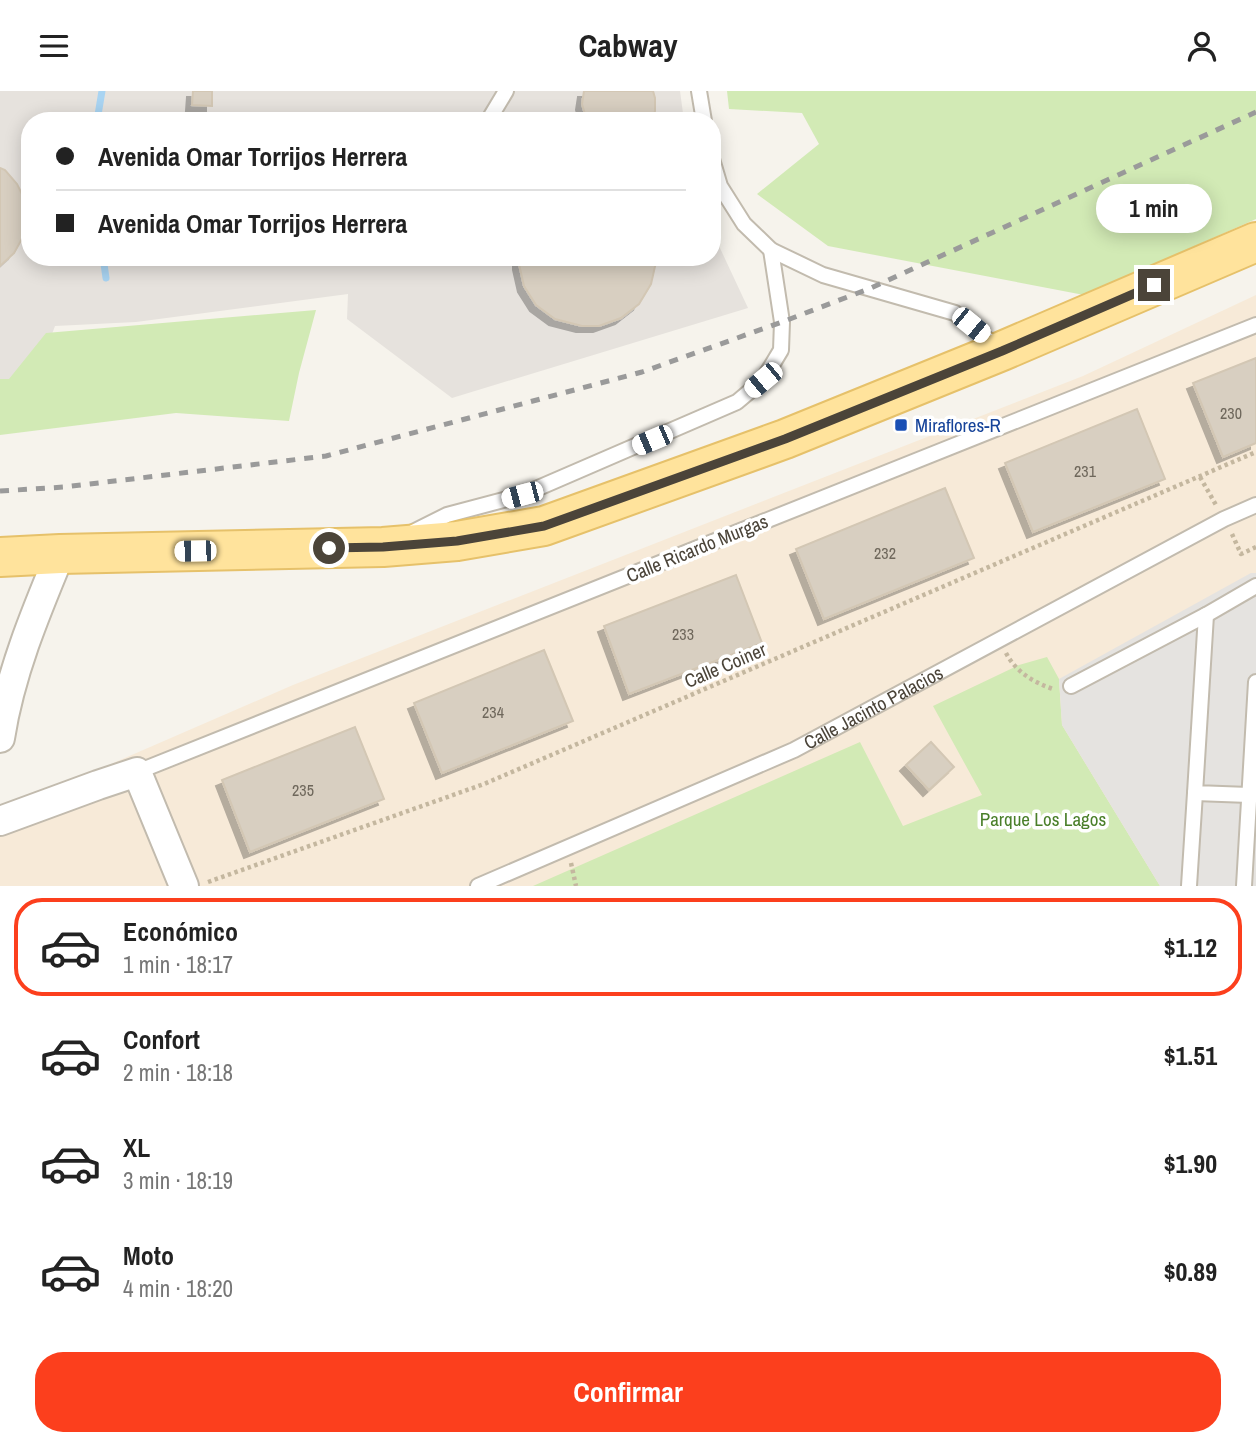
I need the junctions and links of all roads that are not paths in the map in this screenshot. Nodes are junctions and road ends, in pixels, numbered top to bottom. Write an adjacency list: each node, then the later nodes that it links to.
1 (506, 91): 3 (lane)
2 (699, 91): 4 (lane)
3 (493, 112)
4 (702, 112)
5 (721, 188): 7 (lane)
6 (1256, 242): 9 (main road)
7 (771, 250): 9 (lane); 11 (lane)
8 (1256, 325): 19 (lane, Calle Ricardo Murgas)
9 (1002, 351): 11 (main road)
10 (1256, 506): 24 (lane, Calle Jacinto Palacios)
11 (383, 547): 12 (main road)
12 (60, 554): 13 (main road); 18 (street)
13 (0, 557)
14 (1256, 586): 15 (lane)
15 (1206, 615): 17 (lane); 20 (lane)
16 (1256, 682): 21 (lane)
17 (1071, 686)
18 (0, 739)
19 (137, 772): 22 (street); 23 (street)
20 (1195, 793): 21 (lane); 25 (lane)
21 (1250, 795): 26 (lane)
22 (0, 821)
23 (184, 886)
24 (478, 886)
25 (1189, 886)
26 (1244, 886)

